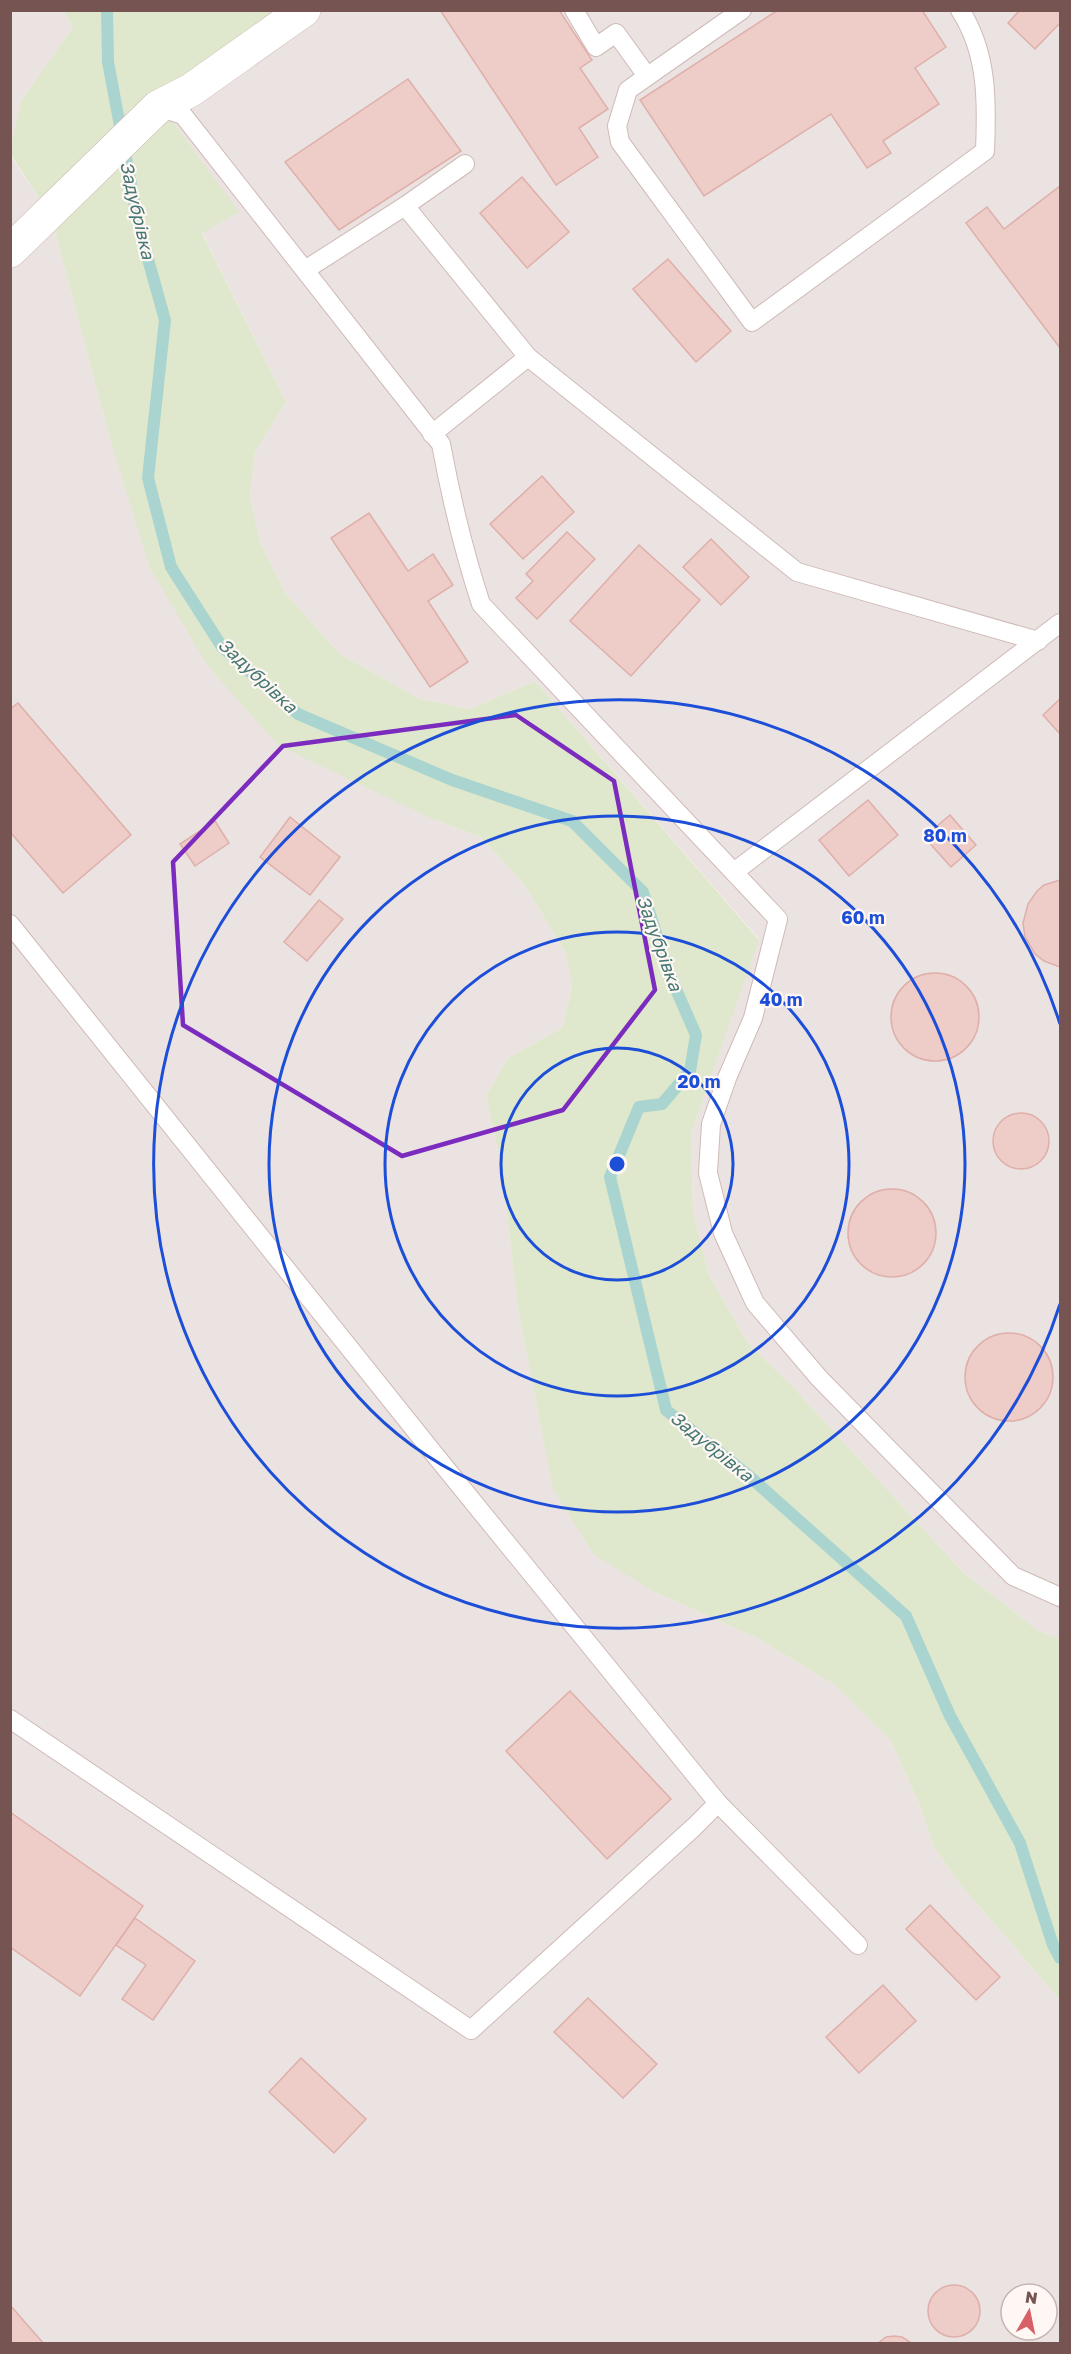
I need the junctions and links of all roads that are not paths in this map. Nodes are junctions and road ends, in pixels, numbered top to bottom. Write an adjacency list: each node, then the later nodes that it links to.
1 (304, 10): 5 (main road)
2 (574, 10): 6 (lane)
3 (742, 10): 6 (lane)
4 (960, 10): 6 (lane)
5 (273, 20): 7 (main road)
6 (647, 76)
7 (158, 107): 10 (main road); 11 (lane)
8 (465, 164): 9 (lane)
9 (405, 206): 11 (lane); 12 (lane)
10 (13, 248)
11 (304, 270): 13 (lane)
12 (528, 357): 13 (lane); 15 (lane)
13 (432, 434): 16 (lane)
14 (1060, 623): 15 (lane)
15 (1038, 641): 16 (lane)
16 (734, 872): 18 (lane)
17 (10, 924): 20 (lane)
18 (1060, 1597)
19 (10, 1719): 20 (lane)
20 (717, 1803): 21 (lane)
21 (858, 1945)

